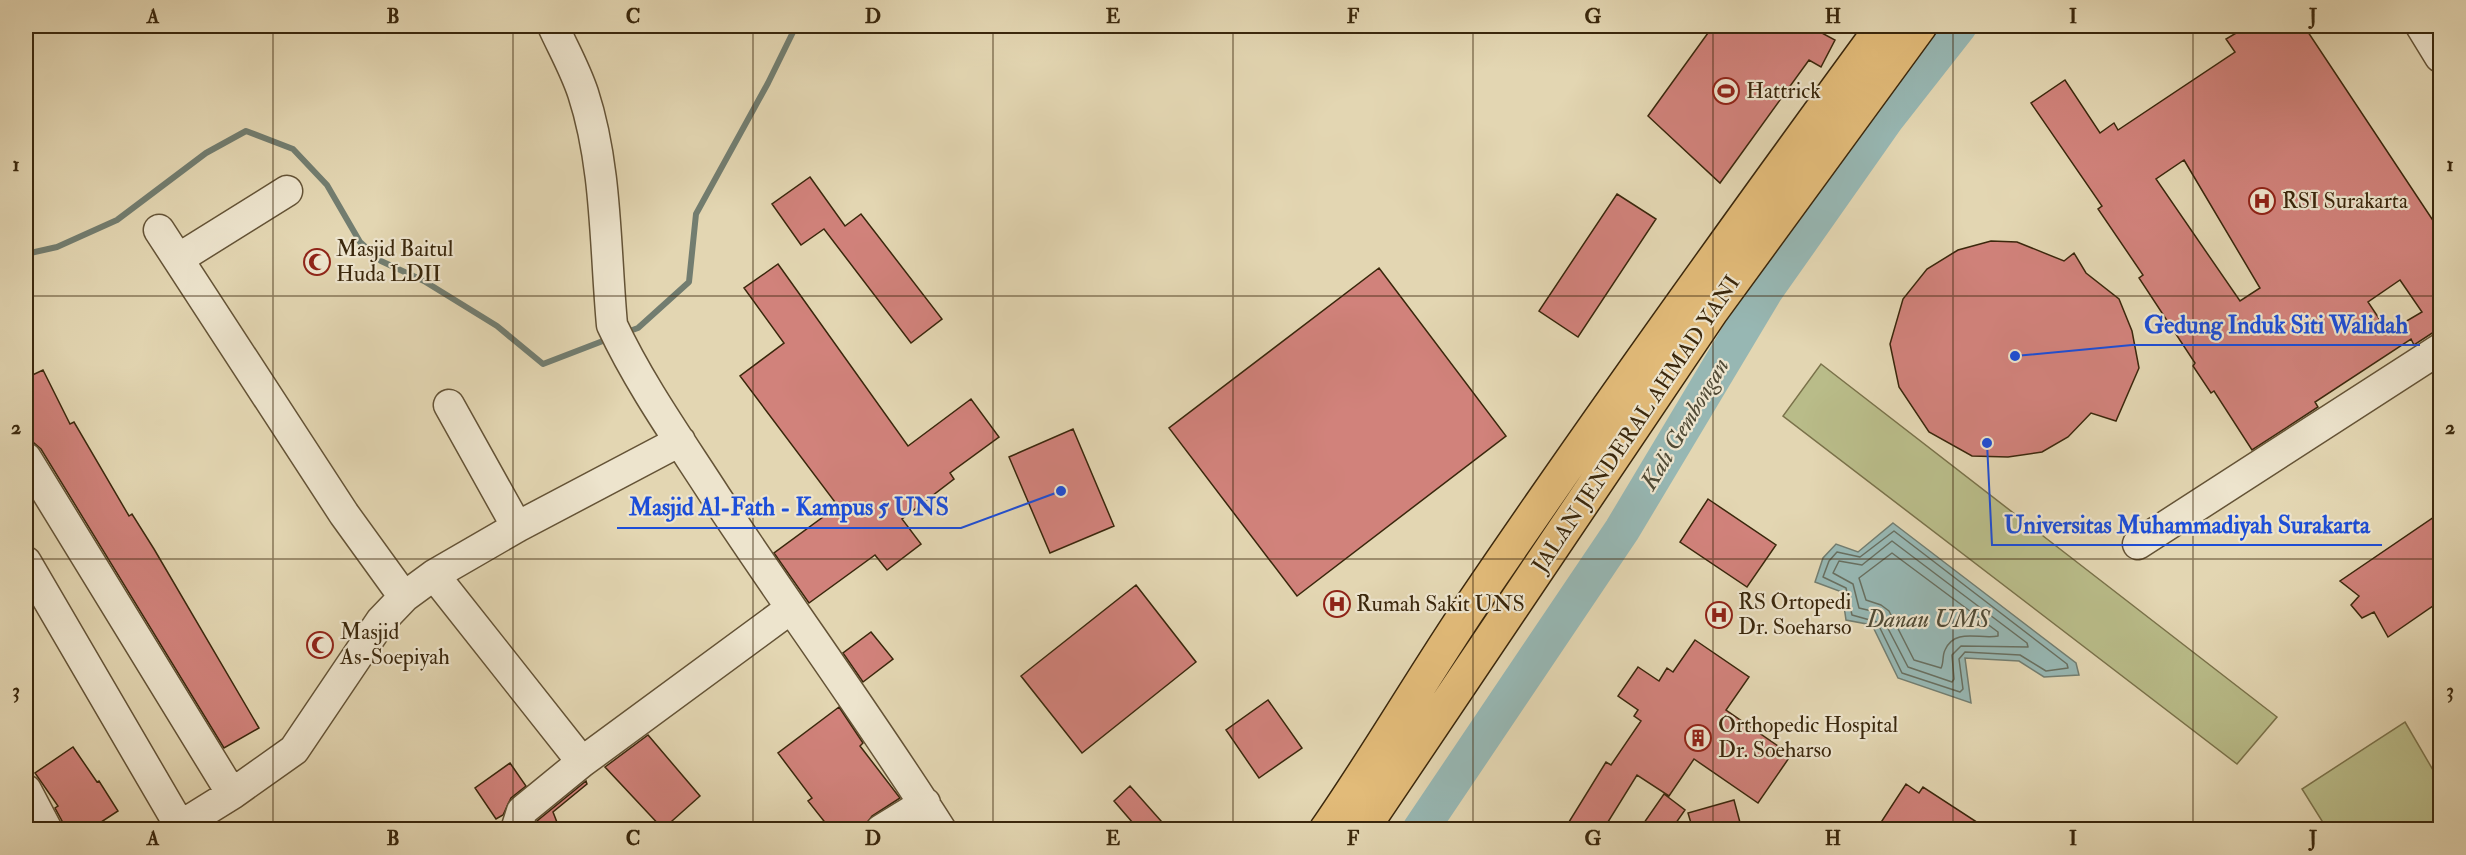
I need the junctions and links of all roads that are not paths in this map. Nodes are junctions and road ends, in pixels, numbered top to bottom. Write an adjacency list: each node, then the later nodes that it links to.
1 (553, 26): 11 (street)
2 (1883, 26): 18 (highway, JALAN JENDERAL AHMAD YANI)
3 (1920, 26): 20 (highway, JALAN JENDERAL AHMAD YANI)
4 (2421, 26): 5 (street)
5 (2440, 57)
6 (287, 191): 8 (street)
7 (159, 230): 8 (street)
8 (178, 259): 17 (street)
9 (2440, 350): 14 (street)
10 (449, 405): 13 (street)
11 (680, 441): 13 (street); 19 (street)
12 (26, 458): 23 (street)
13 (517, 527): 16 (street)
14 (2138, 544)
15 (26, 562): 25 (street)
16 (434, 575): 17 (street); 21 (street)
17 (404, 597): 23 (street)
18 (1471, 606): 20 (highway); 30 (highway, JALAN JENDERAL AHMAD YANI)
19 (790, 609): 21 (street); 24 (street)
20 (1500, 623): 31 (highway, JALAN JENDERAL AHMAD YANI)
21 (582, 762): 27 (street)
22 (26, 790): 26 (street)
23 (232, 794): 25 (street)
24 (925, 803): 28 (street); 29 (street)
25 (186, 826)
26 (47, 830)
27 (516, 830)
28 (881, 830)
29 (941, 830)
30 (1326, 830)
31 (1362, 830)

